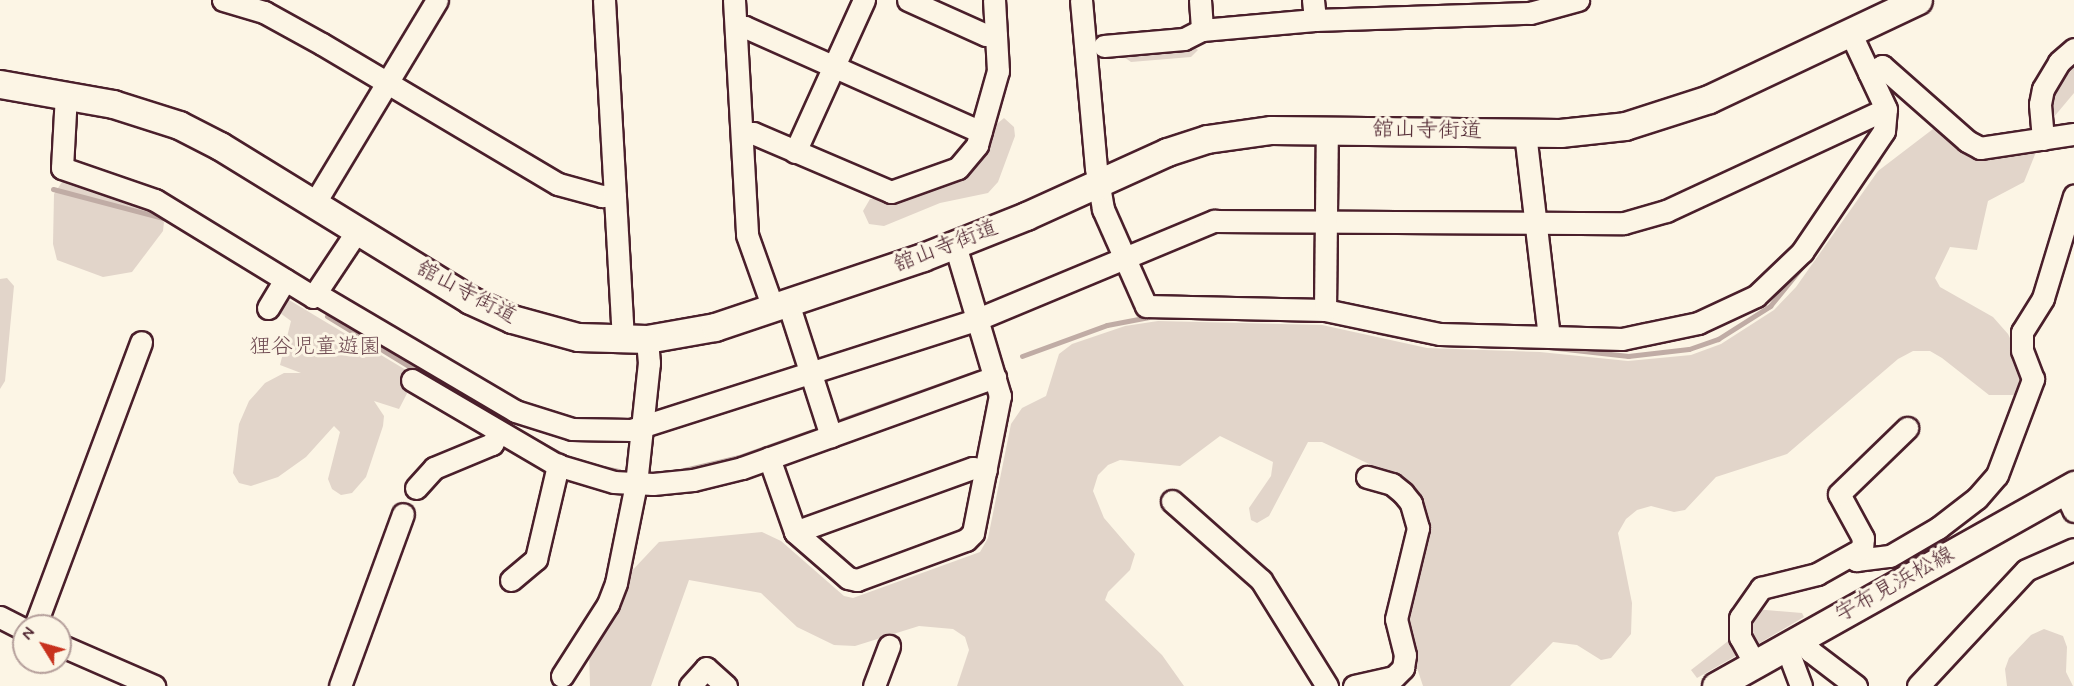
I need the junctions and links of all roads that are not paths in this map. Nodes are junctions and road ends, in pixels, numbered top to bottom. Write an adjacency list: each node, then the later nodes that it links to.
1 (223, 0): 12 (street)
2 (437, 0): 23 (street)
3 (604, 0): 35 (street)
4 (734, 0): 15 (street)
5 (864, 0): 21 (street)
6 (908, 0): 18 (street)
7 (994, 0): 18 (street)
8 (1082, 0): 34 (street)
9 (1200, 0): 16 (street)
10 (1578, 0): 13 (street)
11 (1918, 0): 17 (main road, 舘山寺街道)
12 (268, 6): 23 (street)
13 (1426, 8): 14 (street)
14 (1314, 10): 16 (street)
15 (736, 28): 21 (street); 29 (street)
16 (1202, 30): 19 (street)
17 (1850, 32): 22 (street); 30 (main road, 舘山寺街道)
18 (996, 35): 28 (street)
19 (1104, 46)
20 (2074, 49): 32 (street)
21 (833, 67): 28 (street); 33 (street)
22 (1869, 73): 26 (street); 32 (street)
23 (388, 81): 35 (street); 37 (street)
24 (0, 84): 25 (main road, 舘山寺街道)
25 (66, 94): 37 (main road, 舘山寺街道); 43 (street)
26 (1886, 109): 39 (street); 47 (street)
27 (1327, 130): 30 (main road, 舘山寺街道); 34 (main road, 舘山寺街道); 38 (street)
28 (981, 132): 33 (street)
29 (742, 133): 33 (street); 44 (street)
30 (1525, 133): 39 (street)
31 (2074, 134): 32 (street)
32 (2043, 139)
33 (795, 152)
34 (1099, 183): 41 (main road, 舘山寺街道); 42 (street)
35 (615, 195): 48 (street)
36 (2074, 196): 68 (street)
37 (314, 204): 40 (main road, 舘山寺街道)
38 (1326, 222): 39 (street); 42 (street); 45 (street)
39 (1535, 224): 47 (street)
40 (357, 231): 43 (street); 48 (main road, 舘山寺街道)
41 (955, 245): 44 (main road, 舘山寺街道); 46 (street)
42 (1126, 261): 45 (street); 46 (street)
43 (315, 293): 53 (street)
44 (780, 306): 48 (main road, 舘山寺街道); 50 (street)
45 (1324, 310): 47 (street)
46 (978, 319): 50 (street); 51 (street)
47 (1549, 337)
48 (635, 340): 53 (street)
49 (141, 342): 70 (street)
50 (811, 374): 53 (street); 56 (street)
51 (995, 377): 56 (street); 59 (street)
52 (412, 380): 55 (street)
53 (642, 428): 61 (street)
54 (1907, 428): 68 (street)
55 (499, 432): 58 (street); 62 (street)
56 (831, 436): 57 (street)
57 (769, 458): 61 (street); 66 (street)
58 (558, 465): 61 (street); 69 (street)
59 (986, 470): 66 (street); 66 (street)
60 (1367, 477): 82 (street)
61 (636, 484): 75 (street)
62 (416, 488)
63 (2071, 495): 71 (main road, 宇布見浜松線)
64 (1172, 501): 81 (street)
65 (403, 514): 77 (street)
66 (795, 532)
67 (2074, 549): 86 (street)
68 (1853, 555): 74 (street)
69 (511, 580)
70 (39, 614)
71 (1795, 642): 74 (main road, 宇布見浜松線); 84 (street); 85 (street)
72 (889, 646): 80 (street)
73 (72, 650): 76 (street)
74 (1755, 664): 83 (main road, 宇布見浜松線)
75 (562, 676)
76 (154, 686)
77 (340, 686)
78 (690, 686): 79 (street)
79 (726, 686)
80 (874, 686)
81 (1327, 686)
82 (1354, 686)
83 (1716, 686)
84 (1801, 686)
85 (1856, 686)
86 (1918, 686)

